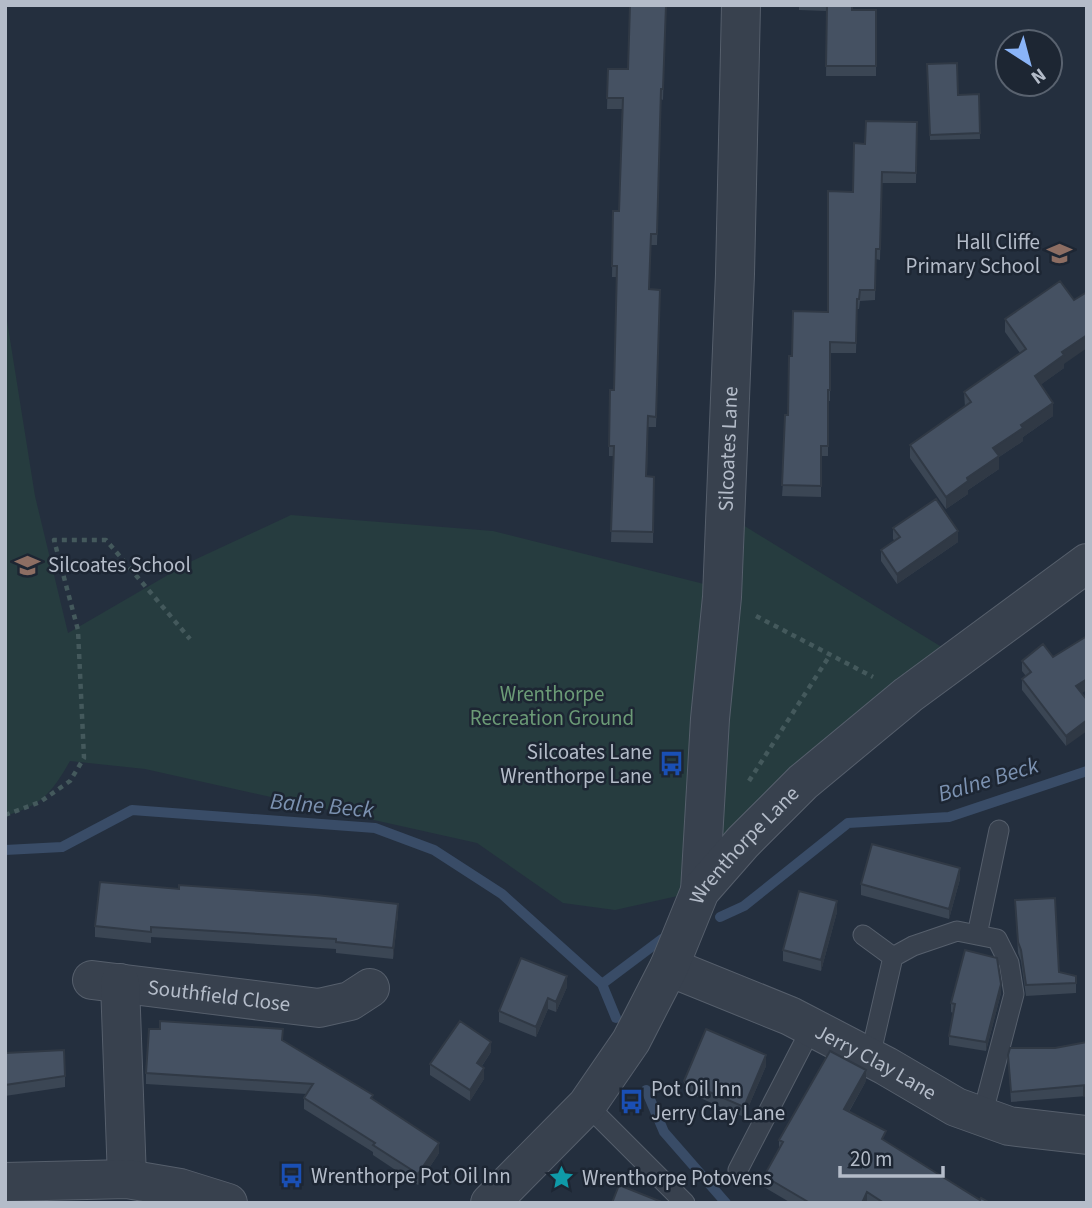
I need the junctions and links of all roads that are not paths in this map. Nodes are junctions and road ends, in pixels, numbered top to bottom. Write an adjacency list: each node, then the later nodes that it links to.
1 (741, 5): 4 (street, Silcoates Lane)
2 (1087, 563): 4 (street, Wrenthorpe Lane)
3 (999, 830): 6 (lane)
4 (700, 891): 8 (street, Wrenthorpe Lane)
5 (863, 935): 7 (lane)
6 (977, 935): 7 (lane); 13 (lane)
7 (893, 957): 11 (lane)
8 (669, 967): 10 (street, Jerry Clay Lane); 12 (street, Wrenthorpe Lane)
9 (370, 988): 16 (street, Southfield Close)
10 (812, 1027): 11 (street, Jerry Clay Lane); 15 (lane)
11 (870, 1057): 13 (street, Jerry Clay Lane)
12 (587, 1105): 19 (street, Wrenthorpe Lane); 20 (lane)
13 (982, 1116): 14 (street, Jerry Clay Lane)
14 (1087, 1136)
15 (738, 1170)
16 (127, 1179): 17 (street); 18 (street)
17 (5, 1182)
18 (228, 1203)
19 (490, 1203)
20 (685, 1203)

